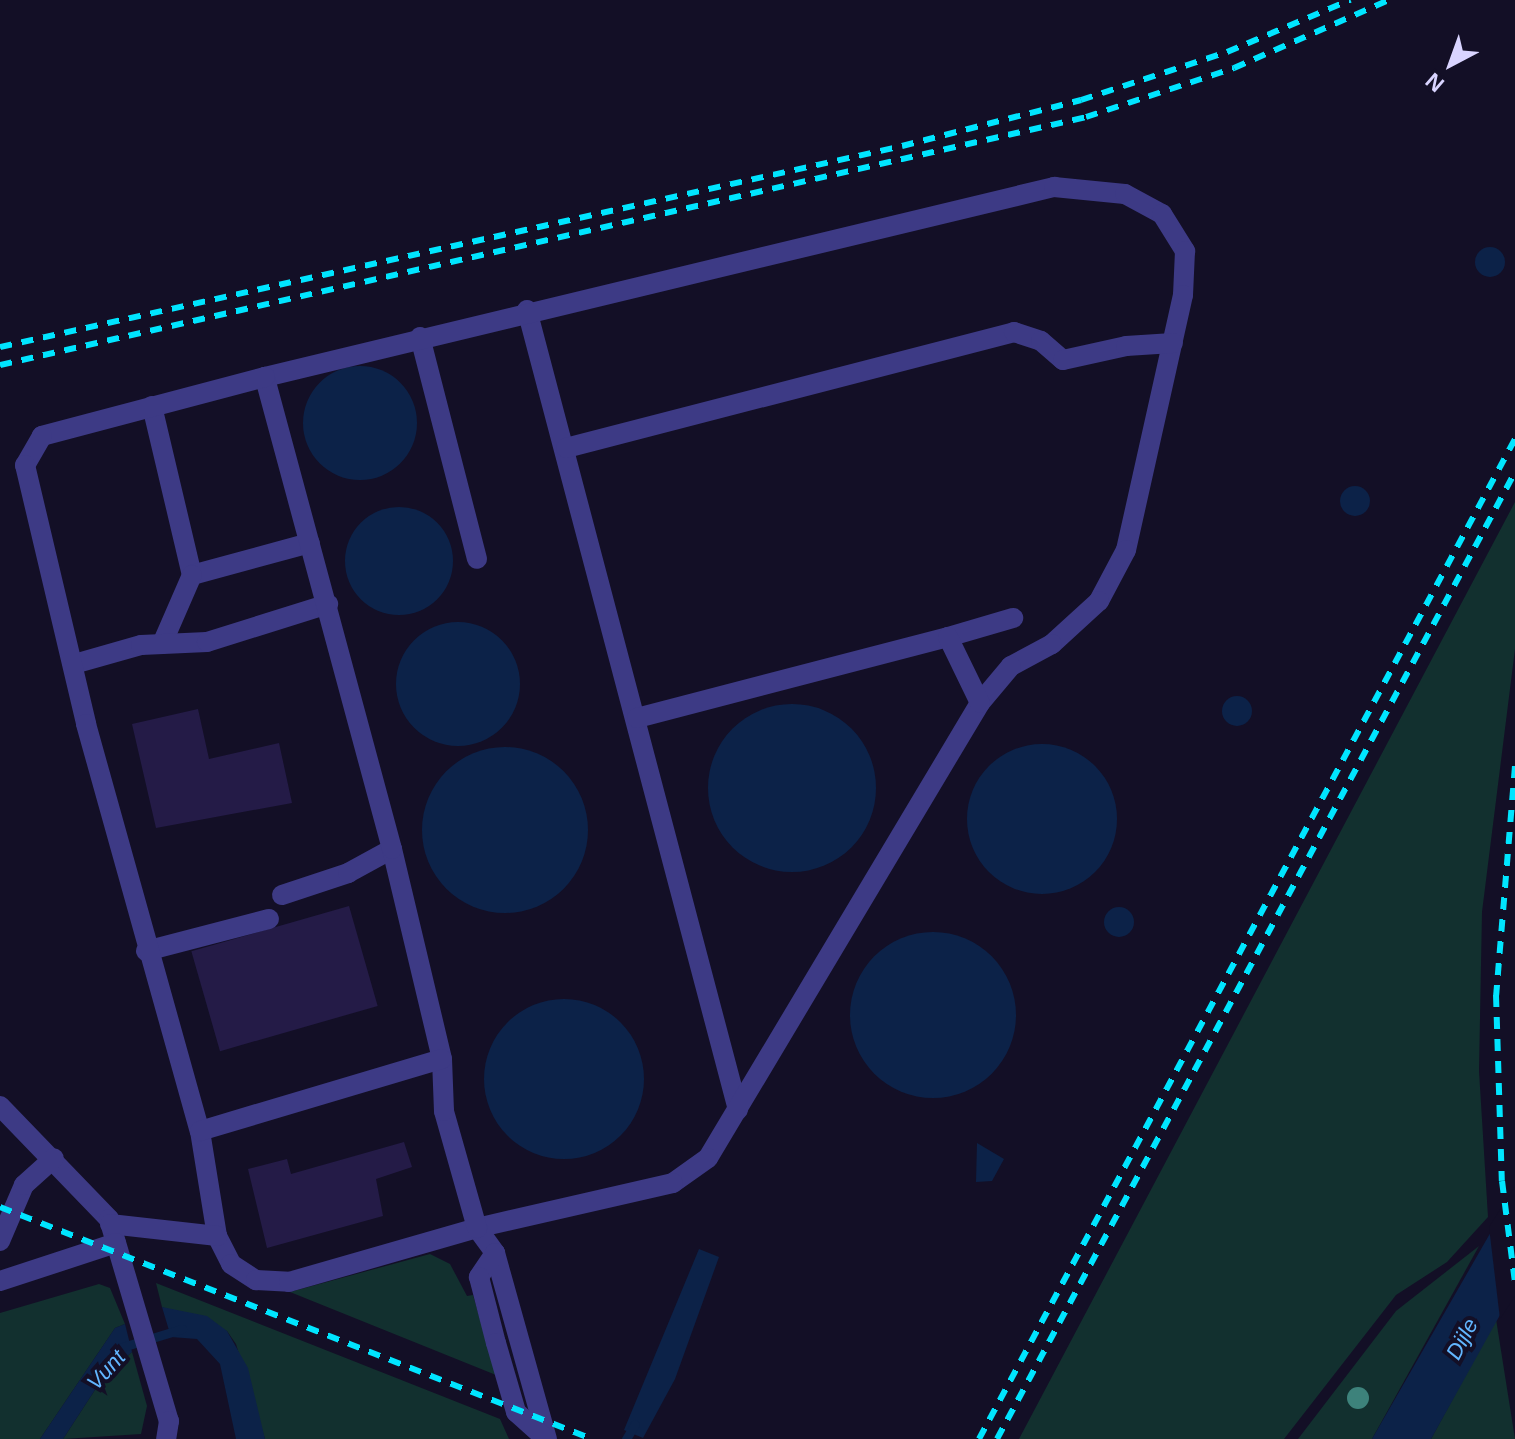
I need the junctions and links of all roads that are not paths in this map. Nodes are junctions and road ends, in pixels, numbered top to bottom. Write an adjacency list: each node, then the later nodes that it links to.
1 (527, 310): 2 (lane); 3 (lane); 6 (lane)
2 (420, 337): 4 (lane); 8 (lane)
3 (1173, 343): 6 (lane); 15 (lane)
4 (265, 377): 5 (lane); 7 (lane)
5 (152, 406): 9 (lane); 14 (lane)
6 (566, 448): 16 (lane)
7 (310, 543): 9 (lane); 10 (lane)
8 (477, 559)
9 (192, 575): 13 (lane)
10 (328, 604): 13 (lane); 17 (lane)
11 (1013, 618): 12 (lane)
12 (948, 637): 15 (lane); 16 (lane)
13 (162, 644): 14 (lane)
14 (74, 664): 20 (lane)
15 (980, 703): 23 (lane)
16 (637, 718): 23 (lane)
17 (392, 849): 18 (lane); 21 (lane)
18 (282, 895)
19 (269, 919): 20 (lane)
20 (146, 951): 24 (lane)
21 (442, 1059): 24 (lane); 26 (lane)
22 (0, 1106): 25 (lane)
23 (738, 1110): 26 (lane)
24 (200, 1131): 28 (lane)
25 (54, 1158): 27 (lane); 29 (lane)
26 (477, 1228): 28 (lane); 32 (lane)
27 (113, 1234): 28 (lane); 30 (lane); 31 (lane)
28 (217, 1236)
29 (0, 1241)
30 (0, 1281)
31 (167, 1438)
32 (547, 1439)

